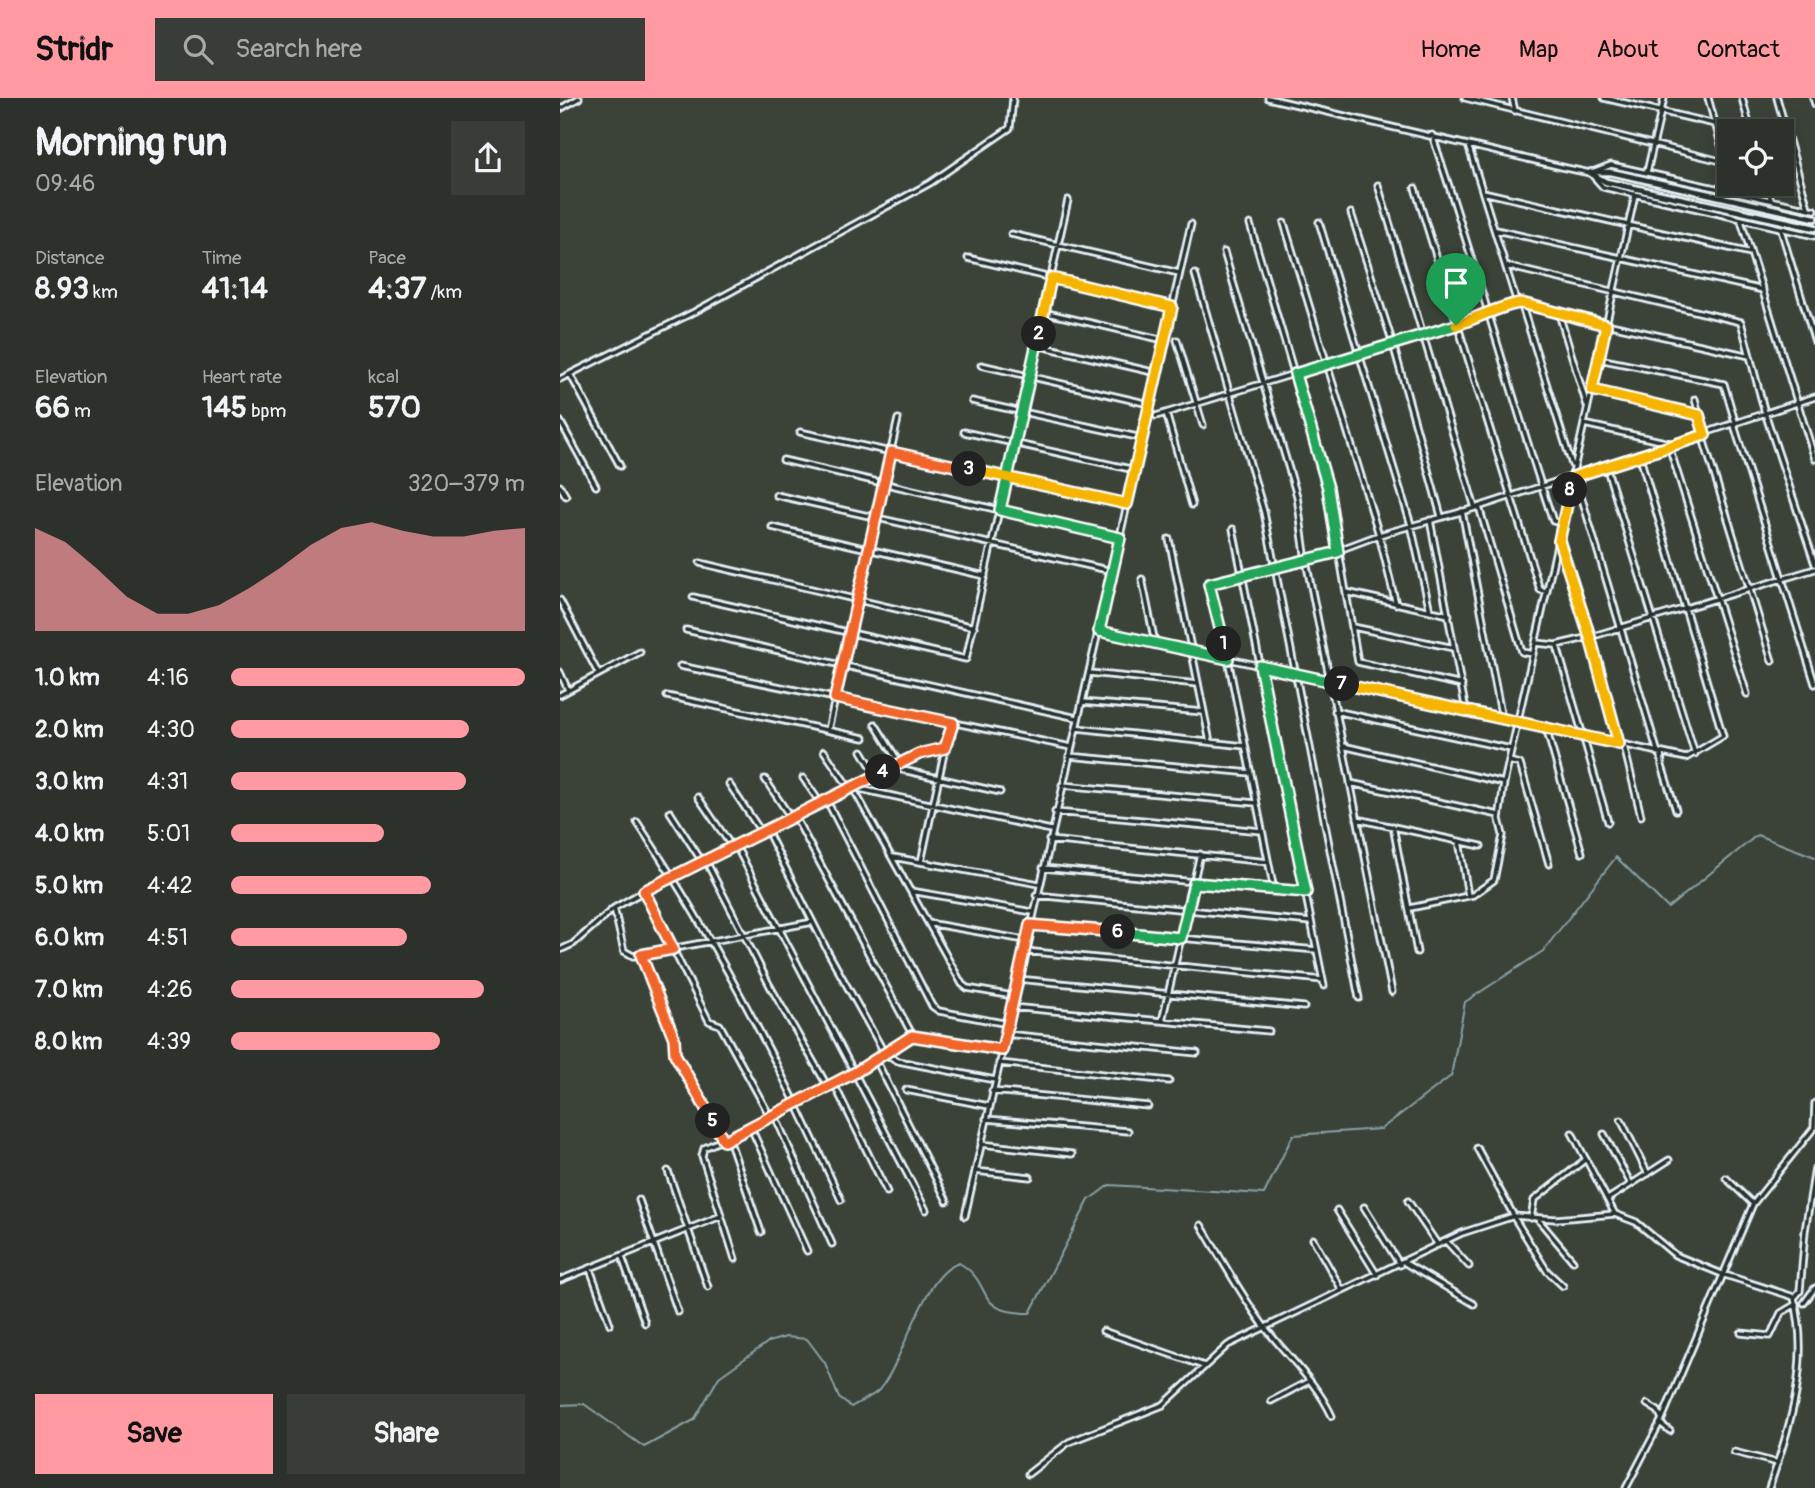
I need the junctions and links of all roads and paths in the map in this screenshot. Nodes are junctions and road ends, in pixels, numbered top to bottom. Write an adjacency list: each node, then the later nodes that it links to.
1 (1013, 98): 79 (street)
2 (1268, 98): 19 (street)
3 (1465, 98): 14 (street)
4 (1512, 98): 14 (street)
5 (1604, 98): 15 (street)
6 (1664, 98): 15 (street)
7 (1708, 98): 17 (street)
8 (1742, 98): 16 (street)
9 (1777, 98): 34 (street)
10 (1813, 98): 12 (street)
11 (577, 99): 13 (street)
12 (1815, 104)
13 (560, 108)
14 (1516, 111): 21 (street)
15 (1661, 112): 17 (street); 21 (street)
16 (1748, 119)
17 (1715, 124): 18 (street)
18 (1717, 131)
19 (1432, 135): 20 (street); 63 (street)
20 (1468, 145): 24 (street); 28 (street)
21 (1653, 146): 22 (street); 23 (street)
22 (1717, 160)
23 (1647, 172): 24 (street); 27 (street)
24 (1590, 173): 29 (street); 37 (street); 44 (street)
25 (1378, 185): 67 (street)
26 (1415, 188): 65 (street)
27 (1717, 188)
28 (1483, 192): 43 (street); 46 (street)
29 (1635, 195): 38 (street); 43 (street)
30 (1753, 196): 33 (street)
31 (1770, 196): 33 (street)
32 (1068, 200): 49 (street)
33 (1771, 200): 34 (street)
34 (1808, 208): 35 (street)
35 (1815, 210)
36 (1351, 213): 71 (street)
37 (1815, 218)
38 (1741, 221): 45 (street); 51 (street)
39 (1319, 222): 73 (street)
40 (1284, 223): 76 (street)
41 (1191, 224): 55 (street)
42 (1250, 225): 80 (street)
43 (1629, 225): 51 (street); 53 (street)
44 (1815, 228)
45 (1780, 229): 48 (street); 70 (street)
46 (1496, 230): 53 (street); 54 (street)
47 (1011, 233): 49 (street)
48 (1815, 236)
49 (1058, 245): 55 (street); 57 (street)
50 (1224, 252): 83 (street)
51 (1751, 253): 58 (street)
52 (968, 258): 57 (street)
53 (1622, 258): 58 (street); 59 (street)
54 (1506, 266): 59 (street); 60 (street)
55 (1180, 273): 61 (street)
56 (1195, 274): 85 (street)
57 (1051, 278): 61 (street); 62 (street)
58 (1763, 290): 91 (street)
59 (1614, 292): 66 (street); 74 (street)
60 (1519, 303): 63 (street); 64 (street); 115 (street)
61 (1172, 307): 68 (street)
62 (1044, 312): 68 (street); 72 (street)
63 (1490, 314): 65 (street); 123 (street)
64 (1559, 314): 66 (street); 92 (street)
65 (1456, 325): 67 (street); 126 (street)
66 (1606, 325): 74 (street); 75 (street)
67 (1425, 334): 71 (street); 129 (street)
68 (1165, 340): 78 (street)
69 (1177, 340): 90 (street)
70 (1815, 342)
71 (1393, 344): 73 (street); 133 (street)
72 (1036, 345): 78 (street); 81 (street)
73 (1359, 354): 76 (street); 136 (street)
74 (1750, 356): 95 (street)
75 (1599, 359): 84 (street); 102 (street)
76 (1329, 363): 80 (street); 139 (street)
77 (981, 365): 81 (street)
78 (1157, 373): 89 (street)
79 (570, 374): 82 (street); 113 (street)
80 (1295, 374): 83 (street); 145 (street)
81 (1029, 376): 89 (street); 93 (street)
82 (560, 379)
83 (1264, 383): 85 (street); 146 (street)
84 (1592, 390): 92 (street); 96 (street)
85 (1229, 394): 90 (street); 149 (street)
86 (1815, 397): 91 (street)
87 (1695, 399): 96 (street)
88 (972, 401): 93 (street)
89 (1150, 404): 106 (street)
90 (1197, 404): 94 (street); 101 (street)
91 (1797, 404): 95 (street); 111 (street)
92 (1588, 408): 100 (street)
93 (1021, 412): 106 (street); 107 (street)
94 (1166, 413): 97 (street); 128 (street)
95 (1766, 413): 102 (street); 148 (street)
96 (1699, 415): 105 (street)
97 (1156, 416)
98 (898, 419): 109 (street)
99 (560, 421): 122 (street)
100 (1584, 424): 108 (street); 115 (street)
101 (1203, 425)
102 (1735, 425): 105 (street); 154 (street)
103 (800, 432): 109 (street)
104 (964, 432): 107 (street)
105 (1703, 435): 108 (street); 155 (street)
106 (1143, 438): 116 (street)
107 (1014, 443): 116 (street); 119 (street)
108 (1672, 445): 110 (street); 159 (street)
109 (891, 452): 119 (street); 120 (street)
110 (1639, 454): 114 (street); 163 (street)
111 (1815, 458)
112 (783, 460): 120 (street)
113 (620, 466)
114 (1606, 466): 117 (street); 166 (street)
115 (1573, 467): 118 (street)
116 (1135, 470): 127 (street)
117 (1581, 474): 118 (street); 169 (street)
118 (1573, 477): 123 (street); 135 (street)
119 (1007, 478): 127 (street); 130 (street)
120 (884, 483): 130 (street); 132 (street)
121 (560, 486): 125 (street)
122 (597, 486)
123 (1541, 487): 126 (street); 135 (street)
124 (776, 495): 132 (street)
125 (566, 496)
126 (1510, 497): 129 (street); 157 (street)
127 (1127, 504): 140 (street)
128 (1192, 505)
129 (1477, 507): 131 (street); 180 (street)
130 (1000, 510): 140 (street); 143 (street)
131 (1462, 511): 133 (street); 204 (street)
132 (876, 517): 143 (street); 144 (street)
133 (1441, 517): 134 (street)
134 (1430, 520): 136 (street); 165 (street)
135 (1563, 523): 142 (street)
136 (1411, 526): 139 (street); 164 (street)
137 (772, 527): 144 (street)
138 (1233, 529): 152 (street)
139 (1379, 535): 145 (street); 162 (street)
140 (1120, 538): 150 (street)
141 (1169, 539): 178 (street)
142 (1559, 541): 157 (street); 173 (street)
143 (992, 544): 150 (street); 151 (street)
144 (869, 550): 151 (street); 161 (street)
145 (1338, 552): 146 (street); 156 (street)
146 (1306, 561): 149 (street); 190 (street)
147 (700, 564): 161 (street)
148 (1815, 567): 154 (street)
149 (1276, 568): 152 (street); 189 (street)
150 (1112, 571): 171 (street)
151 (985, 576): 167 (street)
152 (1242, 576): 181 (street); 185 (street)
153 (1142, 579): 174 (street)
154 (1782, 580): 155 (street); 192 (street)
155 (1750, 590): 159 (street); 182 (street)
156 (1346, 592): 162 (street); 168 (street)
157 (1547, 592): 175 (street)
158 (693, 597): 172 (street)
159 (1719, 599): 163 (street); 195 (street)
160 (560, 600): 187 (street)
161 (857, 600): 167 (street); 172 (street)
162 (1396, 604): 164 (street)
163 (1686, 608): 166 (street); 223 (street)
164 (1430, 611): 165 (street)
165 (1449, 615): 177 (street)
166 (1652, 618): 169 (street); 223 (street)
167 (974, 627): 172 (street)
168 (1353, 627): 177 (street); 193 (street)
169 (1622, 627): 173 (street); 222 (street)
170 (686, 630): 183 (street)
171 (1099, 631): 174 (street); 188 (street)
172 (850, 633): 183 (street)
173 (1590, 637): 176 (street); 214 (street)
174 (1155, 643): 178 (street)
175 (1536, 643): 176 (street); 180 (street)
176 (1556, 645): 211 (street)
177 (1455, 648): 193 (street)
178 (1191, 651): 181 (street); 191 (street)
179 (640, 652): 187 (street)
180 (1533, 654): 206 (street)
181 (1228, 659): 185 (street); 215 (street)
182 (1772, 661)
183 (842, 665): 198 (street); 203 (street)
184 (680, 666): 198 (street)
185 (1260, 666): 189 (street); 275 (street)
186 (560, 672): 194 (street)
187 (598, 673): 194 (street)
188 (1089, 673): 191 (street); 199 (street)
189 (1296, 674): 190 (street); 304 (street)
190 (1330, 681): 200 (street); 201 (street)
191 (1198, 684): 202 (street)
192 (1815, 684)
193 (1462, 685): 201 (street)
194 (568, 690): 196 (street)
195 (1746, 694)
196 (560, 695)
197 (667, 696): 210 (street)
198 (835, 698): 205 (street); 210 (street)
199 (1082, 702): 202 (street); 203 (street)
200 (1335, 711): 216 (street); 219 (street)
201 (1466, 711): 204 (street)
202 (1203, 712): 213 (street)
203 (1078, 718): 208 (street)
204 (1502, 719): 206 (street)
205 (953, 723): 217 (street); 218 (street)
206 (1518, 723): 209 (street); 219 (street)
207 (875, 724): 226 (street)
208 (1076, 728): 213 (street); 217 (street)
209 (1546, 729): 211 (street); 261 (street)
210 (828, 730): 212 (street)
211 (1583, 736): 214 (street); 252 (street)
212 (864, 738)
213 (1210, 743): 215 (street)
214 (1621, 745): 222 (street); 248 (street)
215 (1245, 746): 228 (street)
216 (1343, 746): 233 (street); 234 (street)
217 (1071, 747): 224 (street)
218 (945, 748): 226 (street); 231 (street)
219 (1512, 750): 225 (street)
220 (824, 751): 237 (street)
221 (862, 751): 229 (street)
222 (1660, 753): 223 (street); 244 (street)
223 (1695, 754)
224 (1069, 756): 228 (street); 236 (street)
225 (1509, 761): 234 (street); 267 (street)
226 (900, 764): 227 (street)
227 (892, 768): 229 (street); 231 (street)
228 (1251, 773): 241 (street)
229 (877, 776): 237 (street)
230 (803, 778): 242 (street)
231 (939, 778): 238 (street); 243 (street)
232 (765, 779): 249 (street)
233 (1350, 783): 247 (street); 250 (street)
234 (1504, 783): 247 (street)
235 (729, 784): 256 (street)
236 (1062, 785): 241 (street); 246 (street)
237 (851, 789): 240 (street); 243 (street); 263 (street)
238 (1000, 792)
239 (698, 797): 260 (street)
240 (827, 801): 242 (street); 308 (street)
241 (1256, 803): 255 (street)
242 (821, 804): 249 (street)
243 (933, 805): 254 (street); 265 (street)
244 (1675, 810)
245 (670, 812): 264 (street)
246 (1055, 812): 254 (street); 255 (street)
247 (1499, 815): 277 (street)
248 (1641, 816)
249 (793, 818): 256 (street); 311 (street)
250 (1357, 819): 253 (street); 301 (street)
251 (636, 822): 269 (street)
252 (1608, 822)
253 (1393, 826): 258 (street); 279 (street)
254 (1051, 830): 257 (street)
255 (1262, 831): 266 (street)
256 (765, 832): 260 (street); 282 (street)
257 (1049, 840): 262 (street); 268 (street)
258 (1459, 841): 259 (street); 277 (street)
259 (1481, 846)
260 (734, 847): 264 (street); 286 (street)
261 (1583, 853)
262 (1200, 854): 266 (street); 270 (street)
263 (893, 857): 265 (street); 274 (street)
264 (704, 862): 269 (street); 287 (street)
265 (921, 862): 271 (street)
266 (1268, 862): 272 (street)
267 (1549, 864)
268 (1042, 868): 270 (street); 271 (street)
269 (674, 877): 273 (street); 290 (street)
270 (1194, 883): 272 (street); 280 (street)
271 (1039, 884): 276 (street)
272 (1274, 890): 275 (street)
273 (644, 891): 278 (street); 291 (street)
274 (911, 891): 281 (street); 284 (street)
275 (1306, 892): 283 (street)
276 (1036, 895): 280 (street); 281 (street)
277 (1468, 896): 279 (street)
278 (614, 908): 292 (street); 296 (street)
279 (1410, 908): 295 (street)
280 (1188, 910): 283 (street); 288 (street)
281 (1033, 912): 285 (street)
282 (813, 922): 286 (street); 314 (street)
283 (1311, 922): 293 (street)
284 (928, 923): 289 (street); 303 (street)
285 (1030, 925): 288 (street); 289 (street)
286 (778, 930): 287 (street); 317 (street)
287 (744, 936): 290 (street); 321 (street)
288 (1181, 938): 293 (street); 297 (street)
289 (1026, 940): 294 (street)
290 (708, 942): 291 (street); 324 (street)
291 (673, 949): 296 (street); 328 (street)
292 (560, 950)
293 (1317, 950): 299 (street)
294 (1024, 951): 297 (street); 298 (street)
295 (1417, 952)
296 (641, 955): 336 (street)
297 (1175, 965): 299 (street); 302 (street)
298 (1018, 979): 302 (street); 303 (street)
299 (1323, 980): 300 (street)
300 (1324, 986)
301 (1392, 992)
302 (1168, 993): 306 (street); 307 (street)
303 (1014, 996): 305 (street)
304 (1359, 998)
305 (1011, 1007): 307 (street); 308 (street)
306 (1304, 1007)
307 (1162, 1021): 309 (street)
308 (1007, 1024): 310 (street)
309 (1269, 1031)
310 (1005, 1034): 312 (street); 313 (street)
311 (912, 1036): 312 (street); 314 (street)
312 (1002, 1050): 316 (street)
313 (1197, 1053)
314 (885, 1054): 315 (street); 318 (street)
315 (876, 1060): 317 (street); 353 (street)
316 (999, 1063): 318 (street); 319 (street)
317 (856, 1072): 320 (street); 357 (street)
318 (995, 1080): 323 (street)
319 (1169, 1081)
320 (834, 1084): 321 (street); 349 (street)
321 (828, 1087): 324 (street)
322 (906, 1090): 327 (street)
323 (992, 1091): 326 (street); 327 (street)
324 (797, 1103): 328 (street); 352 (street)
325 (1815, 1103): 332 (street)
326 (1148, 1105)
327 (989, 1106): 329 (street)
328 (773, 1117): 331 (street); 371 (street)
329 (986, 1119): 333 (street); 337 (street)
330 (1621, 1120): 345 (street)
331 (751, 1128): 336 (street); 373 (street)
332 (1814, 1128): 355 (street)
333 (1128, 1131)
334 (1572, 1133): 340 (street)
335 (1604, 1133): 348 (street)
336 (727, 1140): 360 (street); 367 (street)
337 (981, 1144): 339 (street); 344 (street)
338 (1477, 1148): 362 (street)
339 (1072, 1154)
340 (1587, 1158): 350 (street); 363 (street)
341 (1670, 1160): 345 (street)
342 (1815, 1168): 388 (street)
343 (668, 1171): 366 (street)
344 (975, 1171): 346 (street); 361 (street)
345 (1648, 1174): 348 (street)
346 (1030, 1177)
347 (1726, 1178): 355 (street)
348 (1631, 1184): 350 (street)
349 (887, 1192)
350 (1608, 1199): 359 (street)
351 (639, 1200): 370 (street)
352 (841, 1200)
353 (947, 1201)
354 (1408, 1201): 372 (street)
355 (1753, 1204): 381 (street)
356 (1364, 1207): 378 (street)
357 (926, 1210)
358 (1337, 1210): 382 (street)
359 (1615, 1214): 364 (street); 381 (street)
360 (721, 1216): 366 (street); 375 (street)
361 (965, 1216)
362 (1513, 1216): 363 (street); 369 (street); 384 (street)
363 (1531, 1218): 364 (street)
364 (1537, 1219): 376 (street)
365 (1201, 1225): 395 (street)
366 (688, 1229): 370 (street); 385 (street)
367 (761, 1232)
368 (1313, 1239): 387 (street)
369 (1446, 1241): 372 (street); 379 (street)
370 (655, 1243): 374 (street); 392 (street)
371 (832, 1244)
372 (1438, 1245): 377 (street)
373 (807, 1251)
374 (622, 1257): 380 (street); 393 (street)
375 (735, 1259)
376 (1573, 1261)
377 (1405, 1263): 378 (street); 390 (street)
378 (1400, 1265): 382 (street)
379 (1469, 1266)
380 (590, 1269): 383 (street); 394 (street)
381 (1723, 1274): 388 (street); 403 (street)
382 (1377, 1275): 387 (street)
383 (560, 1280)
384 (1563, 1286)
385 (708, 1287)
386 (1815, 1288): 389 (street)
387 (1342, 1290): 395 (street)
388 (1794, 1297): 391 (street)
389 (1804, 1303)
390 (1474, 1304)
391 (1796, 1304): 397 (street); 406 (street)
392 (678, 1312)
393 (645, 1323)
394 (610, 1324)
395 (1266, 1329): 398 (street); 399 (street)
396 (1103, 1331): 398 (street)
397 (1741, 1333)
398 (1204, 1366): 407 (street)
399 (1309, 1381): 400 (street); 402 (street)
400 (1271, 1401)
401 (1647, 1404): 403 (street)
402 (1332, 1416)
403 (1661, 1421): 404 (street); 408 (street)
404 (1670, 1431)
405 (1734, 1452): 406 (street)
406 (1778, 1463): 409 (street)
407 (1028, 1474)
408 (1626, 1488)
409 (1769, 1488)

